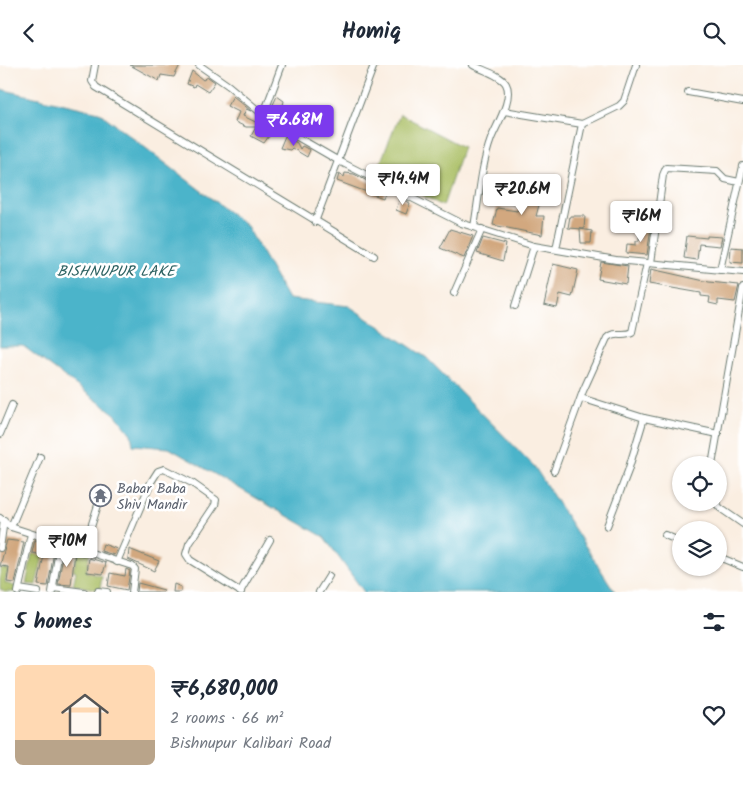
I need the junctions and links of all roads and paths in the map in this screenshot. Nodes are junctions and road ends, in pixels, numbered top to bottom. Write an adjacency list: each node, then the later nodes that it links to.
1 (95, 65): 15 (street)
2 (199, 65): 10 (street)
3 (282, 65): 10 (street)
4 (374, 65): 12 (street)
5 (473, 65): 9 (street)
6 (636, 65): 11 (street)
7 (688, 92): 8 (street)
8 (743, 102)
9 (504, 111): 11 (street); 16 (street)
10 (263, 116): 12 (street)
11 (582, 124): 19 (street)
12 (339, 161): 15 (street); 16 (street)
13 (743, 166): 14 (street)
14 (739, 183): 21 (street); 22 (street)
15 (315, 222): 20 (street)
16 (474, 227): 17 (street)
17 (482, 229): 18 (street); 25 (street)
18 (534, 245): 19 (street); 26 (street)
19 (556, 249): 21 (street)
20 (374, 256)
21 (649, 263): 22 (street); 27 (street)
22 (720, 270): 23 (street)
23 (743, 272)
24 (743, 288): 31 (street)
25 (454, 293)
26 (515, 306)
27 (581, 398): 29 (street); 34 (street)
28 (12, 405): 30 (street)
29 (644, 418): 31 (street); 39 (street)
30 (0, 434)
31 (718, 434): 32 (street)
32 (714, 456)
33 (40, 457): 40 (street)
34 (554, 471)
35 (98, 505): 47 (street)
36 (724, 511): 38 (street)
37 (2, 519): 40 (street); 46 (street)
38 (743, 524)
39 (607, 526)
40 (11, 527): 41 (street)
41 (31, 534): 45 (street); 53 (street)
42 (665, 535): 43 (street)
43 (672, 538)
44 (270, 540): 59 (street)
45 (60, 544): 47 (street); 52 (street)
46 (0, 548)
47 (83, 552): 49 (street)
48 (727, 560): 50 (street)
49 (117, 562): 58 (street); 59 (street)
50 (743, 567)
51 (329, 576): 60 (street)
52 (53, 590): 55 (street)
53 (19, 591): 54 (street)
54 (38, 592)
55 (84, 592)
56 (98, 592): 57 (street)
57 (106, 592)
58 (132, 592)
59 (241, 592)
60 (319, 592)

